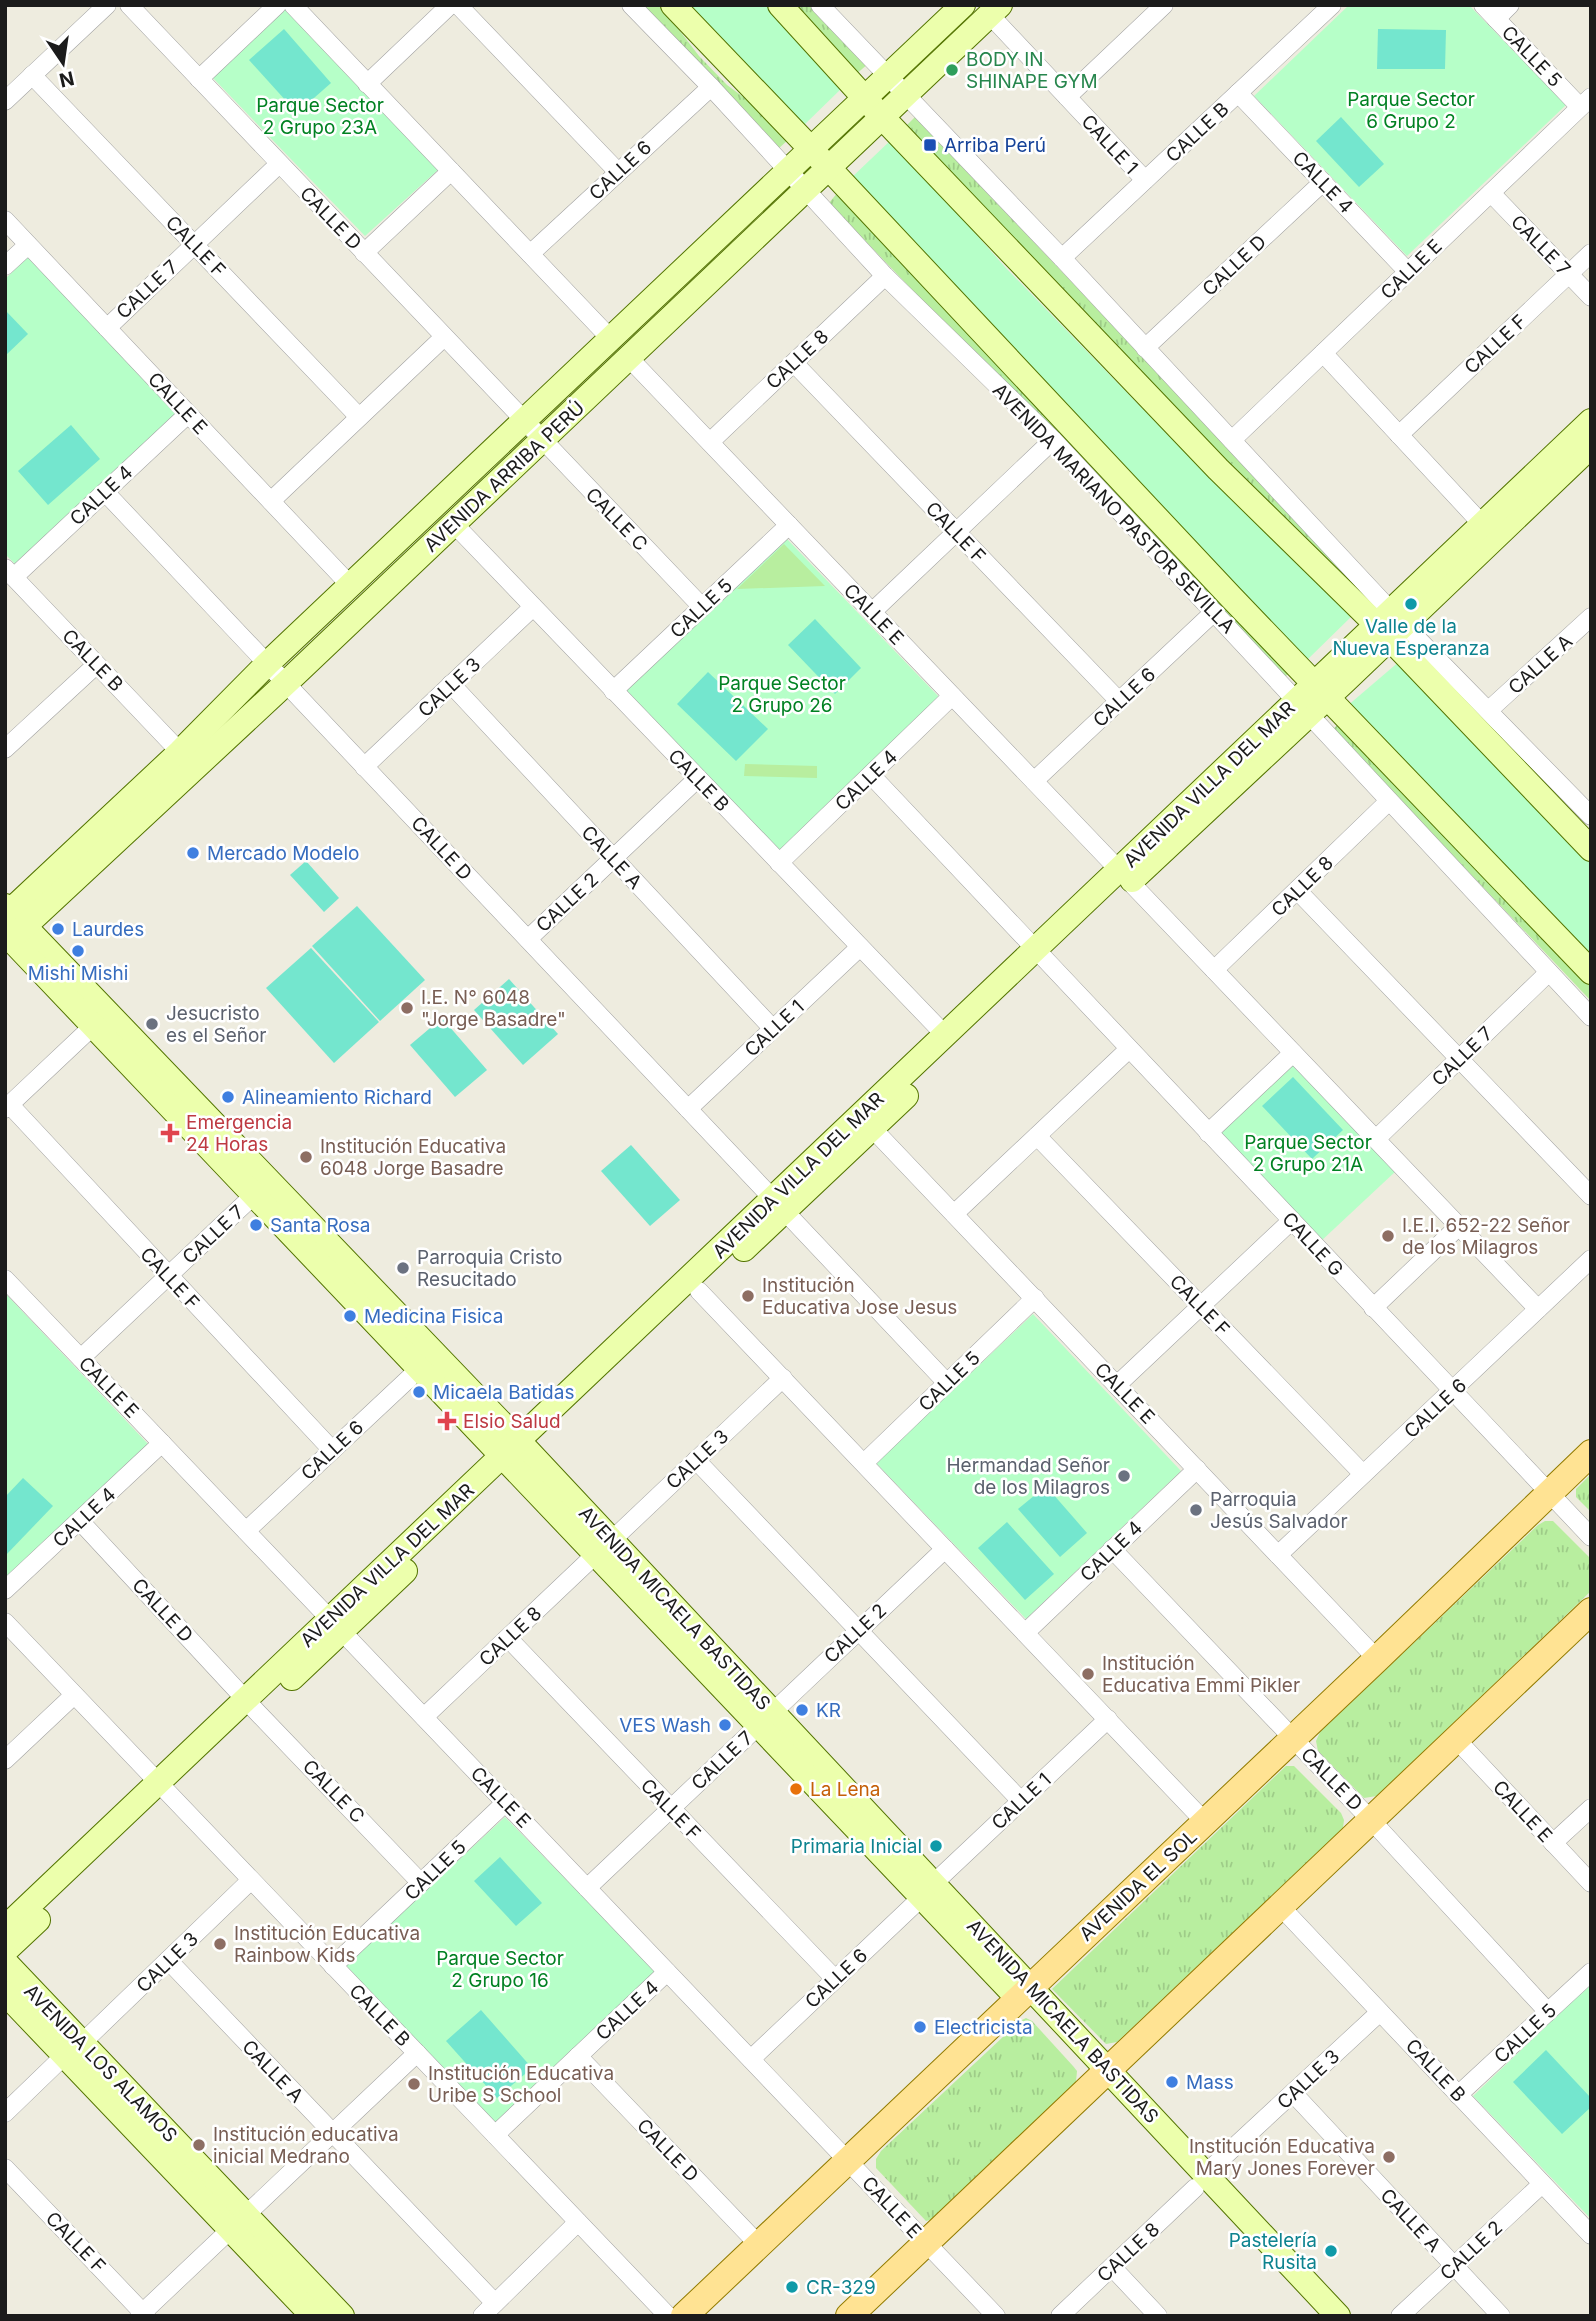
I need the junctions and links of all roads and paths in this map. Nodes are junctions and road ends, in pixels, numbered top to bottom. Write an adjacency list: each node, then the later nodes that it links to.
1 (107, 5): 17 (street)
2 (129, 5): 19 (street, CALLE D)
3 (276, 5): 19 (street)
4 (293, 5): 20 (street)
5 (450, 5): 20 (street)
6 (458, 5): 34 (street)
7 (631, 5): 21 (street, AVENIDA MARIANO PASTOR SEVILLA)
8 (673, 5): 29 (street, AVENIDA MARIANO PASTOR SEVILLA)
9 (780, 5): 25 (street)
10 (820, 5): 18 (street)
11 (963, 5): 18 (street, AVENIDA ARRIBA PERÚ)
12 (1164, 5): 24 (street)
13 (1510, 5): 16 (street)
14 (1326, 7): 22 (street, CALLE B)
15 (995, 10): 23 (street, AVENIDA ARRIBA PERÚ); 24 (street, CALLE 1)
16 (1489, 12): 27 (street, CALLE 5)
17 (32, 75): 26 (street); 41 (street, CALLE F)
18 (889, 76): 23 (street); 25 (street, AVENIDA ARRIBA PERÚ)
19 (199, 79): 30 (street, CALLE D)
20 (368, 84): 32 (street)
21 (711, 87): 33 (street, AVENIDA MARIANO PASTOR SEVILLA); 34 (street, CALLE 6)
22 (1238, 93): 35 (street, CALLE B); 36 (street, CALLE 4)
23 (906, 95): 28 (street, AVENIDA ARRIBA PERÚ); 45 (street)
24 (1067, 97): 35 (street, CALLE 1)
25 (865, 98): 28 (street); 29 (street, AVENIDA ARRIBA PERÚ)
26 (5, 101)
27 (1586, 102): 38 (street, CALLE E)
28 (882, 117): 31 (street, AVENIDA ARRIBA PERÚ); 79 (street)
29 (810, 148): 31 (street, AVENIDA MARIANO PASTOR SEVILLA); 33 (street, AVENIDA ARRIBA PERÚ)
30 (279, 164): 41 (street, CALLE 7); 42 (street, CALLE D)
31 (829, 168): 37 (street, AVENIDA ARRIBA PERÚ); 87 (street, AVENIDA MARIANO PASTOR SEVILLA)
32 (451, 171): 42 (street); 44 (street)
33 (788, 171): 37 (street, AVENIDA MARIANO PASTOR SEVILLA); 53 (street, AVENIDA ARRIBA PERÚ)
34 (618, 172): 44 (street, CALLE 6)
35 (1145, 180): 45 (street, CALLE B)
36 (1323, 182): 47 (street, CALLE 4); 54 (street, CALLE D)
37 (806, 190): 49 (street, AVENIDA MARIANO PASTOR SEVILLA); 56 (street, AVENIDA ARRIBA PERÚ)
38 (1491, 193): 47 (street, CALLE E); 48 (street, CALLE 7)
39 (5, 220): 40 (street, CALLE E)
40 (28, 244): 46 (street); 51 (street, CALLE E)
41 (194, 245): 51 (street, CALLE 7); 59 (street, CALLE F)
42 (364, 253): 52 (street, CALLE D)
43 (1591, 253): 48 (street, CALLE F)
44 (530, 254): 53 (street)
45 (1062, 258): 54 (street)
46 (5, 266)
47 (1408, 272): 55 (street, CALLE E)
48 (1568, 274): 50 (street, CALLE 7); 62 (street, CALLE F)
49 (885, 276): 57 (street, CALLE 8); 63 (street, AVENIDA MARIANO PASTOR SEVILLA)
50 (1591, 297)
51 (107, 328): 58 (street, CALLE E)
52 (444, 337): 59 (street); 61 (street, CALLE D)
53 (610, 338): 61 (street, AVENIDA ARRIBA PERÚ)
54 (1145, 348): 64 (street)
55 (1322, 354): 62 (street); 64 (street, CALLE E)
56 (629, 358): 61 (street, AVENIDA ARRIBA PERÚ); 65 (street, CALLE E)
57 (794, 362): 65 (street, CALLE 8); 72 (street, CALLE F)
58 (188, 414): 67 (street, CALLE 4); 68 (street, CALLE E)
59 (359, 417): 68 (street)
60 (1591, 421): 70 (street, AVENIDA VILLA DEL MAR)
61 (533, 430): 69 (street, AVENIDA ARRIBA PERÚ); 74 (street, AVENIDA ARRIBA PERÚ); 76 (street, CALLE C)
62 (1398, 435): 70 (street)
63 (1053, 440): 72 (street); 78 (street, AVENIDA MARIANO PASTOR SEVILLA)
64 (1232, 440): 79 (street)
65 (710, 442): 71 (street, CALLE E)
66 (1587, 458): 79 (street, AVENIDA VILLA DEL MAR)
67 (105, 492): 73 (street, CALLE 4); 82 (street, CALLE D)
68 (271, 501): 74 (street, CALLE E)
69 (454, 524): 75 (street, CALLE B); 83 (street, AVENIDA ARRIBA PERÚ)
70 (1482, 524): 79 (street, AVENIDA VILLA DEL MAR)
71 (789, 525): 76 (street, CALLE 5); 77 (street, CALLE E)
72 (956, 532): 77 (street); 88 (street, CALLE F)
73 (10, 573): 81 (street, CALLE B)
74 (350, 585): 82 (street, AVENIDA ARRIBA PERÚ)
75 (533, 607): 84 (street, CALLE 3); 85 (street, CALLE B)
76 (702, 607): 85 (street, CALLE 5)
77 (872, 612): 86 (street, CALLE E)
78 (1214, 612): 87 (street, AVENIDA MARIANO PASTOR SEVILLA); 88 (street, CALLE 6)
79 (1391, 625): 87 (street, AVENIDA VILLA DEL MAR); 89 (street); 98 (street)
80 (1588, 626): 89 (street, CALLE A)
81 (96, 664): 90 (street); 91 (street, CALLE B)
82 (267, 664): 83 (street, CALLE D); 91 (street, AVENIDA ARRIBA PERÚ)
83 (286, 684): 92 (street, CALLE D); 103 (street, AVENIDA ARRIBA PERÚ)
84 (451, 684): 92 (street, CALLE 3); 99 (street, CALLE A)
85 (613, 691): 94 (street, CALLE B)
86 (952, 695): 93 (street, CALLE 4); 95 (street, CALLE E)
87 (1313, 699): 96 (street, AVENIDA MARIANO PASTOR SEVILLA); 101 (street, AVENIDA VILLA DEL MAR); 108 (street, AVENIDA MARIANO PASTOR SEVILLA)
88 (1119, 701): 95 (street, CALLE 6)
89 (1489, 710): 97 (street)
90 (8, 741)
91 (180, 752): 103 (street, AVENIDA ARRIBA PERÚ)
92 (364, 766): 104 (street, CALLE D)
93 (871, 775): 100 (street, CALLE 4); 106 (street)
94 (698, 778): 99 (street, CALLE 2); 100 (street, CALLE B)
95 (1034, 781): 101 (street, CALLE E)
96 (1389, 801): 102 (street, CALLE 8); 109 (street, AVENIDA MARIANO PASTOR SEVILLA)
97 (1591, 816)
98 (1591, 849)
99 (613, 858): 104 (street, CALLE 2); 112 (street, CALLE A)
100 (779, 863): 105 (street, CALLE B)
101 (1125, 876): 106 (street, AVENIDA VILLA DEL MAR); 107 (street, CALLE E)
102 (1297, 890): 107 (street, CALLE 8); 116 (street)
103 (10, 925): 111 (street, AVENIDA MICAELA BASTIDAS); 146 (street, AVENIDA MICAELA BASTIDAS)
104 (528, 939): 118 (street, CALLE D)
105 (860, 947): 112 (street, CALLE 1); 113 (street, CALLE B)
106 (1041, 955): 113 (street, AVENIDA VILLA DEL MAR); 114 (street, CALLE G); 119 (street, AVENIDA VILLA DEL MAR)
107 (1214, 970): 115 (street, CALLE E)
108 (1591, 972)
109 (1548, 973): 110 (street, AVENIDA MARIANO PASTOR SEVILLA); 116 (street, CALLE 7)
110 (1591, 1017)
111 (92, 1027): 117 (street); 123 (street, AVENIDA MICAELA BASTIDAS)
112 (773, 1029): 118 (street, CALLE 1)
113 (945, 1035): 125 (street, AVENIDA VILLA DEL MAR)
114 (1129, 1049): 120 (street, CALLE G); 121 (street)
115 (1293, 1053): 120 (street); 122 (street, CALLE E)
116 (1460, 1058): 122 (street, CALLE 7); 124 (street)
117 (7, 1107): 130 (street, CALLE F)
118 (688, 1109): 125 (street, CALLE D)
119 (873, 1128): 125 (street, AVENIDA VILLA DEL MAR); 126 (street, CALLE E)
120 (1208, 1133): 127 (street, CALLE G)
121 (1037, 1136): 126 (street); 134 (street, CALLE F)
122 (1376, 1139): 128 (street, CALLE E)
123 (254, 1195): 130 (street, CALLE 7); 138 (street, AVENIDA MICAELA BASTIDAS)
124 (1591, 1196)
125 (779, 1205): 132 (street, AVENIDA VILLA DEL MAR); 140 (street); 146 (street, AVENIDA VILLA DEL MAR)
126 (954, 1214): 133 (street, CALLE E)
127 (1291, 1221): 134 (street); 135 (street, CALLE G)
128 (1459, 1226): 135 (street); 136 (street, CALLE E)
129 (1591, 1259): 136 (street, CALLE 6)
130 (168, 1276): 137 (street, CALLE 7); 144 (street, CALLE F)
131 (5, 1279): 137 (street, CALLE E)
132 (699, 1291): 139 (street); 146 (street, AVENIDA VILLA DEL MAR)
133 (1035, 1298): 140 (street, CALLE 5); 141 (street, CALLE E)
134 (1201, 1306): 141 (street); 150 (street, CALLE F)
135 (1373, 1308): 142 (street, CALLE G)
136 (1538, 1309): 142 (street, CALLE 6)
137 (81, 1358): 143 (street, CALLE E)
138 (419, 1369): 144 (street, CALLE 6); 146 (street, AVENIDA MICAELA BASTIDAS)
139 (783, 1378): 147 (street, CALLE 3); 148 (street)
140 (947, 1383): 148 (street, CALLE 5)
141 (1117, 1385): 149 (street, CALLE E)
142 (1452, 1391): 150 (street, CALLE 6); 151 (street, CALLE G)
143 (162, 1443): 152 (street, CALLE 4); 153 (street, CALLE E)
144 (332, 1450): 153 (street, CALLE 6)
145 (1591, 1453): 151 (main road, AVENIDA EL SOL)
146 (516, 1454): 155 (street, AVENIDA MICAELA BASTIDAS); 162 (street, AVENIDA VILLA DEL MAR)
147 (696, 1460): 155 (street, CALLE 3); 163 (street)
148 (864, 1463): 156 (street)
149 (1197, 1469): 157 (street, CALLE 4); 158 (street, CALLE E)
150 (1363, 1474): 158 (street, CALLE 6)
151 (1550, 1492): 154 (street, CALLE G); 166 (main road, AVENIDA EL SOL)
152 (80, 1521): 159 (street, CALLE 4); 168 (street, CALLE D)
153 (246, 1531): 162 (street, CALLE E)
154 (1591, 1537)
155 (604, 1547): 165 (street, CALLE 8); 170 (street, AVENIDA MICAELA BASTIDAS)
156 (945, 1549): 163 (street, CALLE 2); 164 (street)
157 (1112, 1549): 164 (street, CALLE 4); 172 (street, CALLE D)
158 (1278, 1555): 166 (street, CALLE E)
159 (5, 1590)
160 (1591, 1611): 173 (main road)
161 (5, 1622): 167 (street, CALLE B)
162 (336, 1625): 168 (street, AVENIDA VILLA DEL MAR); 169 (street, CALLE E)
163 (859, 1630): 170 (street, CALLE 2); 176 (street)
164 (1025, 1633): 171 (street)
165 (508, 1638): 169 (street, CALLE 8); 178 (street, CALLE F)
166 (1377, 1659): 172 (main road, AVENIDA EL SOL)
167 (74, 1695): 174 (street); 175 (street, CALLE B)
168 (252, 1706): 175 (street, AVENIDA VILLA DEL MAR); 184 (street, CALLE C)
169 (424, 1717): 177 (street, CALLE E)
170 (766, 1718): 178 (street, CALLE 7); 187 (street, AVENIDA MICAELA BASTIDAS)
171 (1108, 1719): 176 (street, CALLE 1); 181 (street)
172 (1293, 1739): 180 (street, CALLE D); 181 (main road, AVENIDA EL SOL)
173 (1456, 1739): 180 (main road); 182 (street, CALLE E)
174 (5, 1760)
175 (164, 1789): 183 (street, CALLE B); 189 (street, AVENIDA VILLA DEL MAR); 190 (street, AVENIDA VILLA DEL MAR)
176 (1021, 1801): 187 (street, CALLE 1)
177 (506, 1802): 184 (street, CALLE 5); 186 (street, CALLE E)
178 (671, 1808): 186 (street, CALLE 7); 196 (street, CALLE F)
179 (1591, 1808): 182 (street)
180 (1371, 1820): 188 (main road); 200 (street, CALLE D)
181 (1205, 1822): 197 (main road, AVENIDA EL SOL)
182 (1553, 1843): 185 (street, CALLE E)
183 (251, 1880): 191 (street, CALLE 3); 193 (street, CALLE B)
184 (421, 1883): 193 (street, CALLE 5)
185 (1591, 1883)
186 (587, 1888): 194 (street, CALLE E)
187 (928, 1890): 196 (street, CALLE 6); 197 (street, AVENIDA MICAELA BASTIDAS)
188 (1280, 1906): 199 (street, CALLE B); 205 (main road)
189 (5, 1928)
190 (5, 1951)
191 (168, 1960): 201 (street, CALLE 3); 209 (street, CALLE A)
192 (5, 1962): 201 (street, AVENIDA LOS ALAMOS)
193 (333, 1966): 202 (street, CALLE B)
194 (667, 1972): 203 (street, CALLE 4); 204 (street, CALLE E)
195 (1591, 1972): 200 (street, CALLE 5)
196 (835, 1979): 204 (street, CALLE 6)
197 (1025, 1992): 205 (street, AVENIDA MICAELA BASTIDAS); 211 (main road, AVENIDA EL SOL)
198 (5, 1993): 201 (street, AVENIDA LOS ALAMOS)
199 (1380, 2012): 206 (street, CALLE 3); 207 (street, CALLE B)
200 (1548, 2012): 207 (street, CALLE 5)
201 (73, 2049): 208 (street); 215 (street, AVENIDA LOS ALAMOS)
202 (416, 2053): 209 (street); 210 (street, CALLE B)
203 (578, 2056): 210 (street, CALLE 4); 219 (street, CALLE D)
204 (751, 2059): 211 (street, CALLE E)
205 (1102, 2075): 213 (street, AVENIDA MICAELA BASTIDAS); 218 (main road)
206 (1293, 2093): 213 (street, CALLE 3); 220 (street, CALLE A)
207 (1458, 2095): 214 (street, CALLE B)
208 (5, 2113)
209 (332, 2133): 215 (street); 222 (street, CALLE A)
210 (495, 2135): 216 (street, CALLE B)
211 (848, 2160): 218 (street, CALLE E); 219 (main road, AVENIDA EL SOL)
212 (5, 2168): 223 (street, CALLE F)
213 (1200, 2181): 221 (street, CALLE 8); 232 (street, AVENIDA MICAELA BASTIDAS); 233 (street, AVENIDA MICAELA BASTIDAS)
214 (1542, 2184): 217 (street, CALLE B); 220 (street, CALLE 2)
215 (238, 2222): 223 (street); 224 (street, AVENIDA LOS ALAMOS); 225 (street, AVENIDA LOS ALAMOS)
216 (579, 2222): 222 (street); 226 (street, CALLE B)
217 (1591, 2235)
218 (926, 2242): 228 (main road); 229 (street, CALLE E)
219 (759, 2245): 227 (main road, AVENIDA EL SOL)
220 (1454, 2266): 234 (street, CALLE 2); 235 (street, CALLE A)
221 (1112, 2267): 230 (street, CALLE 8); 231 (street)
222 (488, 2309)
223 (143, 2315)
224 (313, 2316)
225 (342, 2316)
226 (668, 2316)
227 (684, 2316)
228 (849, 2316)
229 (996, 2316)
230 (1060, 2316)
231 (1158, 2316)
232 (1318, 2316)
233 (1338, 2316)
234 (1400, 2316)
235 (1501, 2316)

